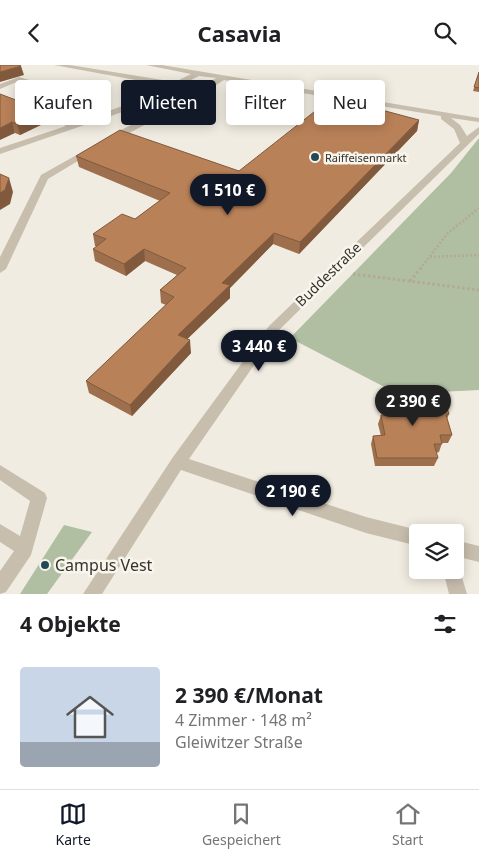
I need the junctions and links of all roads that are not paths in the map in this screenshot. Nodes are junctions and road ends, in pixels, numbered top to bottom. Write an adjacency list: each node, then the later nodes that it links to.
1 (57, 65): 6 (street)
2 (149, 65): 4 (street)
3 (216, 65): 4 (street)
4 (201, 73): 5 (street); 7 (street)
5 (223, 77): 10 (street); 18 (street)
6 (148, 80)
7 (188, 80)
8 (15, 81): 9 (street)
9 (0, 87)
10 (438, 113): 11 (street); 15 (street)
11 (479, 120)
12 (74, 125): 16 (street)
13 (479, 129): 15 (street, Buddestraße)
14 (0, 142): 16 (street)
15 (464, 142): 19 (street, Buddestraße)
16 (11, 147): 17 (street)
17 (0, 151)
18 (0, 269)
19 (178, 461): 22 (street); 28 (street, Buddestraße)
20 (0, 472): 23 (street)
21 (0, 532): 23 (street)
22 (409, 537)
23 (25, 549): 27 (street)
24 (464, 550): 25 (street)
25 (479, 554)
26 (454, 579): 29 (street)
27 (0, 586)
28 (92, 594)
29 (458, 594)

